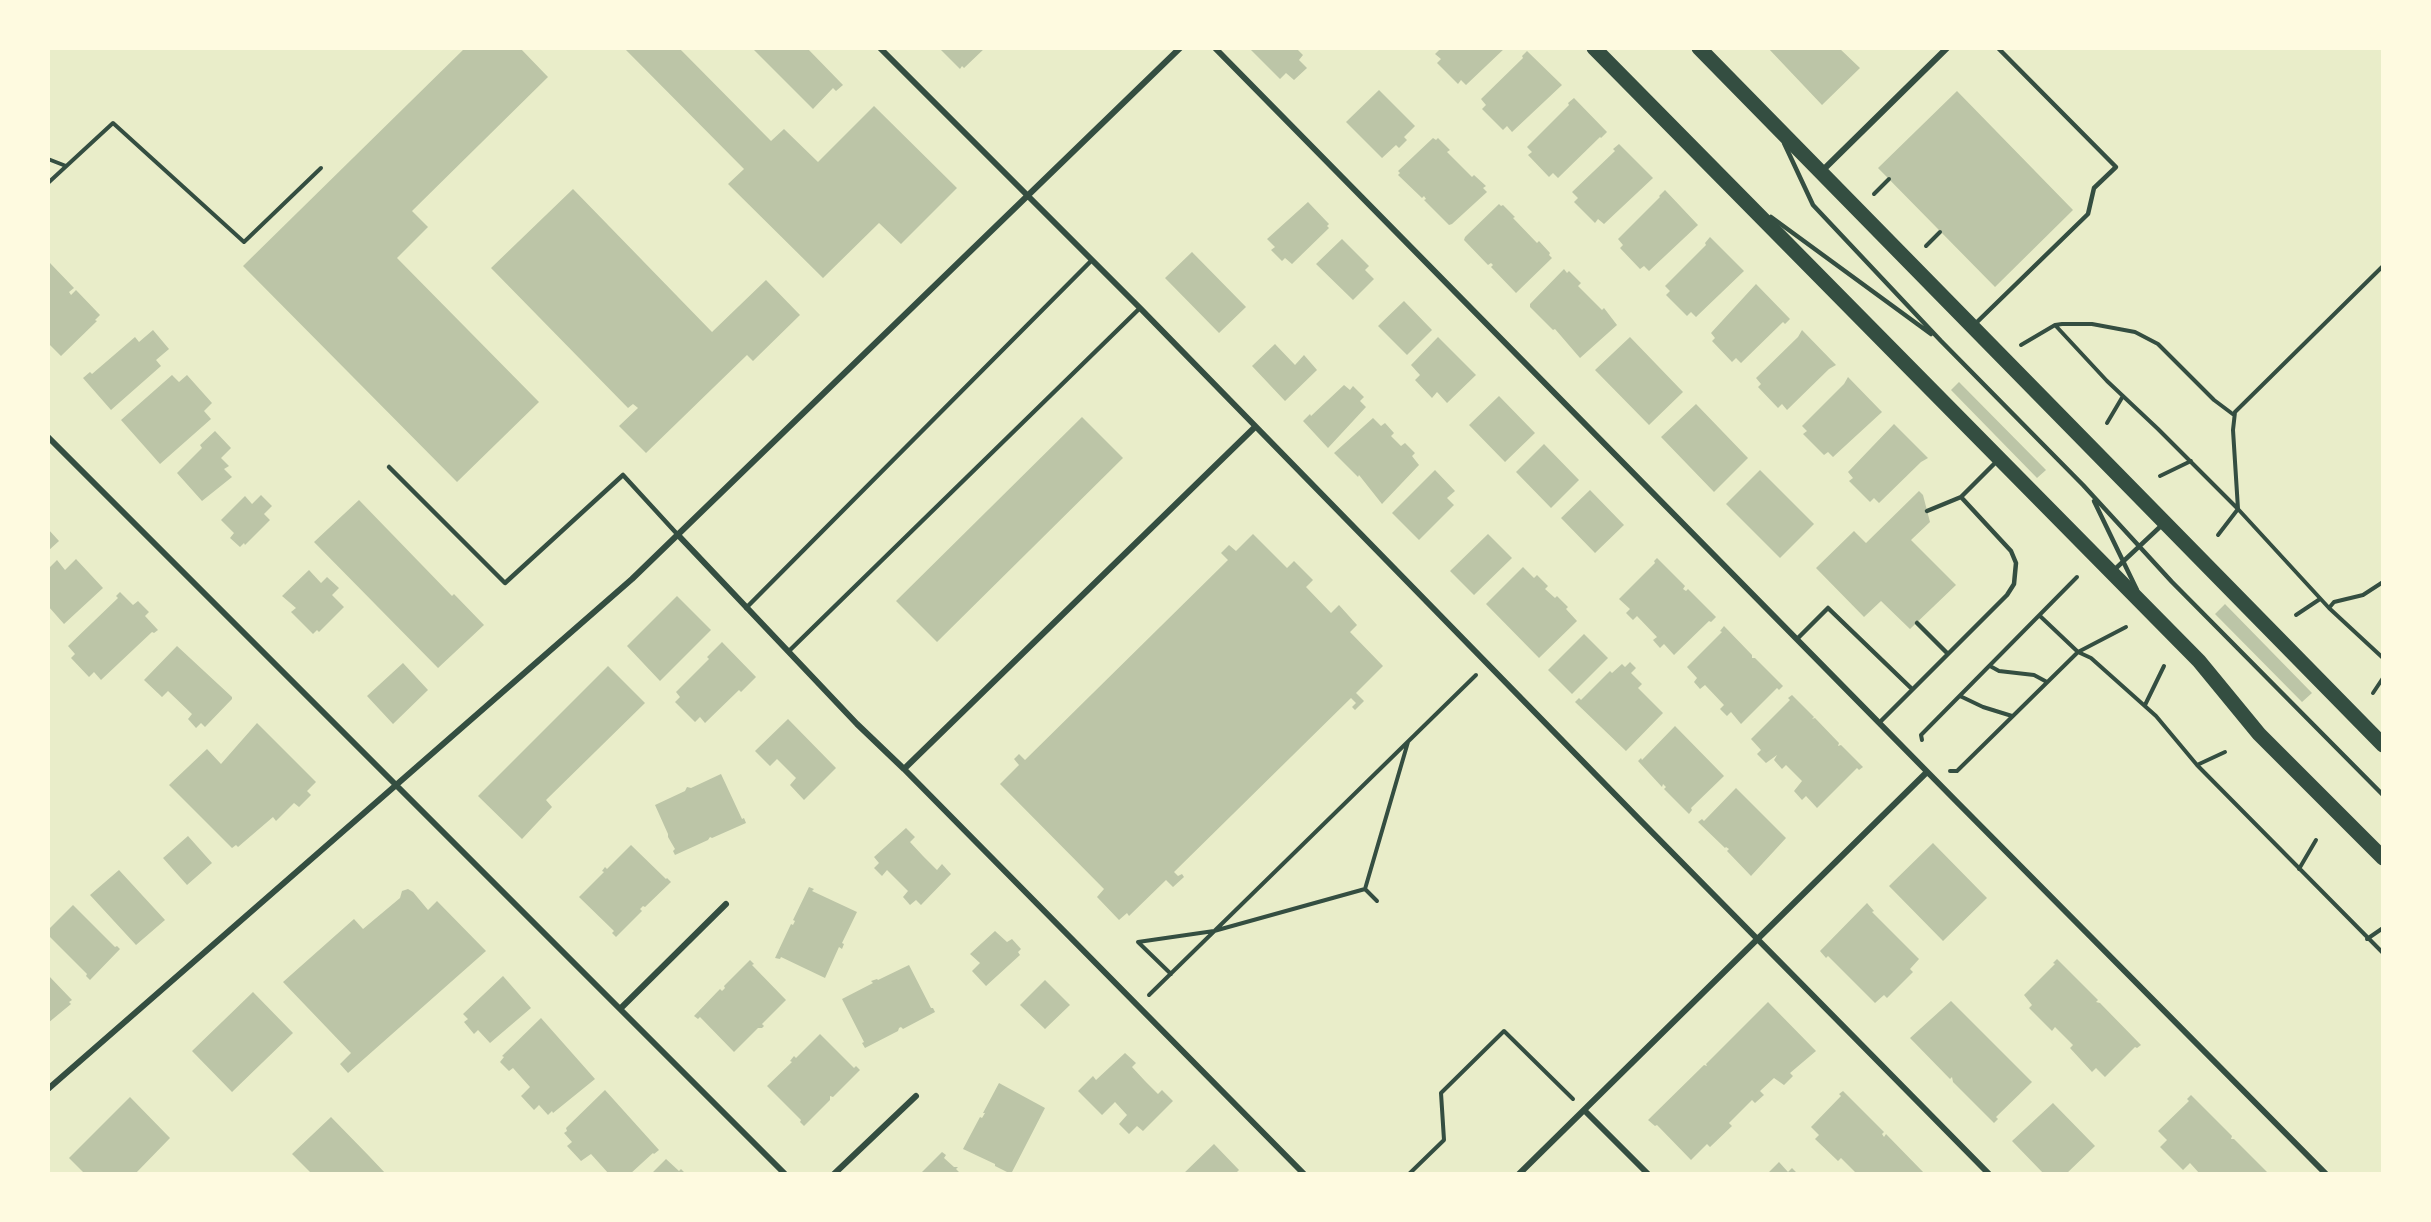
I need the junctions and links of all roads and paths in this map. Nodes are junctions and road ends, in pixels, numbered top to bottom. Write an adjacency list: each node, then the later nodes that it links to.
1 (880, 48): 17 (street)
2 (1180, 48): 17 (street)
3 (1215, 48): 56 (street)
4 (1594, 48): 15 (main road)
5 (1699, 48): 8 (main road)
6 (1947, 48): 12 (street)
7 (1998, 48): 24 (lane)
8 (1776, 127): 12 (main road); 25 (lane)
9 (48, 159): 10 (path)
10 (66, 166): 11 (path); 14 (path)
11 (321, 168)
12 (1821, 172): 24 (main road)
13 (1889, 179): 16 (path)
14 (48, 183)
15 (1732, 189): 25 (lane); 32 (main road)
16 (1874, 194)
17 (1026, 195): 20 (street); 41 (street)
18 (1940, 232): 19 (path)
19 (1926, 246)
20 (1091, 261): 22 (street); 49 (lane)
21 (2383, 266): 28 (path)
22 (1140, 308): 30 (street); 57 (lane)
23 (2055, 325): 26 (path); 27 (path); 28 (path)
24 (1973, 326): 40 (main road)
25 (1941, 341): 36 (lane)
26 (2025, 342)
27 (2123, 396): 29 (path); 33 (path)
28 (2234, 415): 38 (path)
29 (2107, 423)
30 (1255, 427): 61 (street); 77 (street)
31 (48, 437): 80 (street)
32 (2000, 459): 37 (lane); 45 (main road)
33 (2191, 461): 35 (path); 38 (path)
34 (389, 466): 41 (lane)
35 (2160, 476)
36 (2092, 495): 43 (lane); 44 (lane)
37 (1961, 497): 39 (lane); 59 (lane)
38 (2238, 509): 42 (path); 48 (path)
39 (1927, 511)
40 (2165, 522): 43 (lane); 74 (main road)
41 (678, 535): 49 (street); 80 (street)
42 (2218, 535)
43 (2139, 547): 44 (lane); 81 (lane)
44 (2123, 562): 45 (lane); 50 (lane)
45 (2112, 573): 50 (main road)
46 (2077, 577): 53 (path)
47 (2383, 582): 51 (path)
48 (2320, 598): 51 (path); 52 (path)
49 (746, 608): 57 (street)
50 (2146, 608): 83 (main road)
51 (2329, 608): 60 (path)
52 (2296, 615)
53 (2040, 616): 58 (path); 62 (path)
54 (1917, 623): 59 (lane)
55 (2126, 627): 58 (path)
56 (1797, 639): 66 (lane); 71 (street)
57 (789, 651): 77 (street)
58 (2078, 652): 65 (path); 69 (path)
59 (1948, 654): 66 (lane)
60 (2383, 658)
61 (1487, 664): 73 (path); 90 (street)
62 (1990, 666): 65 (path); 68 (path)
63 (2164, 666): 69 (path)
64 (2383, 678): 67 (path)
65 (2047, 682): 70 (path)
66 (1912, 689): 71 (lane)
67 (2373, 693)
68 (1960, 696): 70 (path); 72 (path)
69 (2145, 705): 76 (path)
70 (2012, 716): 78 (path)
71 (1879, 723): 79 (street)
72 (1922, 735)
73 (1408, 741): 85 (path); 89 (path)
74 (2383, 745)
75 (2225, 752): 76 (path)
76 (2197, 765): 84 (path)
77 (904, 769): 94 (street)
78 (1957, 771)
79 (1927, 772): 90 (street); 106 (street)
80 (396, 786): 95 (street); 96 (street)
81 (2383, 795)
82 (2316, 840): 84 (path)
83 (2383, 858)
84 (2299, 869): 91 (path)
85 (1365, 890): 86 (path); 89 (path)
86 (1377, 901)
87 (726, 904): 95 (street)
88 (2383, 928): 91 (path)
89 (1214, 931): 93 (path); 93 (path)
90 (1757, 939): 98 (street); 105 (street)
91 (2367, 939): 92 (path)
92 (2383, 953)
93 (1171, 974): 94 (path)
94 (1138, 1006): 101 (street)
95 (620, 1009): 99 (street)
96 (48, 1089)
97 (916, 1096): 100 (street)
98 (1584, 1110): 102 (path); 103 (street); 104 (street)
99 (785, 1174)
100 (834, 1174)
101 (1304, 1174)
102 (1409, 1174)
103 (1519, 1174)
104 (1648, 1174)
105 (1989, 1174)
106 (2326, 1174)

